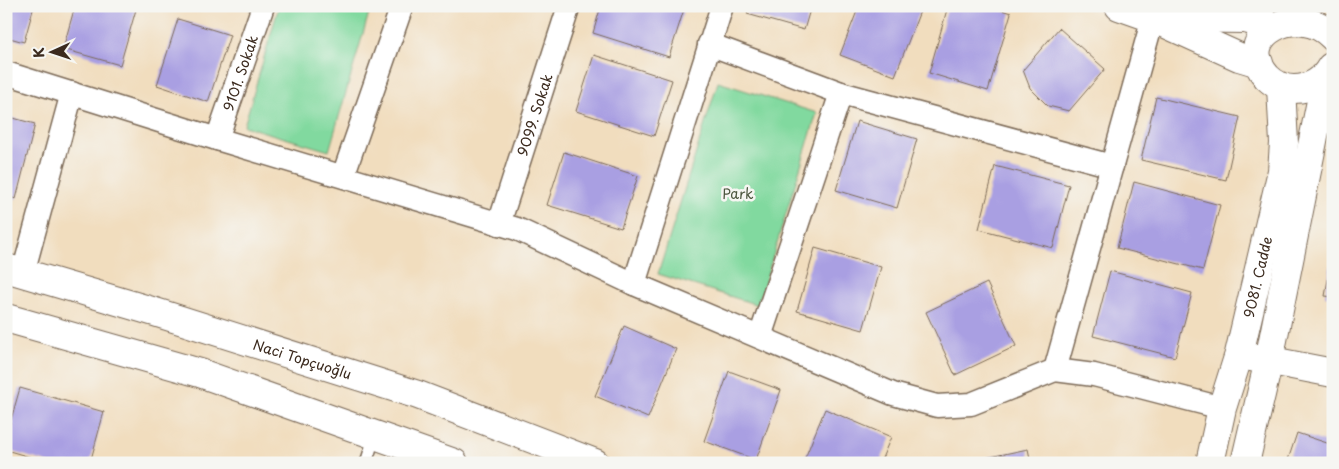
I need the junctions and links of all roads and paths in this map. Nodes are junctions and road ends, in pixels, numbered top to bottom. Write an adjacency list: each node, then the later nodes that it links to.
1 (263, 6): 16 (street, 9101. Sokak)
2 (402, 6): 18 (street)
3 (569, 6): 19 (street, 9099. Sokak)
4 (722, 6): 9 (street)
5 (1119, 6): 7 (street)
6 (1276, 15): 7 (street); 8 (street); 10 (street)
7 (1153, 18): 10 (street); 17 (street)
8 (1333, 37)
9 (709, 44): 15 (street); 21 (street)
10 (1259, 63): 13 (street)
11 (1329, 69): 13 (street); 25 (street)
12 (6, 73): 14 (street)
13 (1281, 87): 24 (street, 9081. Cadde)
14 (72, 93): 16 (street); 20 (street)
15 (841, 94): 17 (street); 23 (street)
16 (217, 140): 18 (street)
17 (1112, 166): 26 (street)
18 (343, 176): 19 (street)
19 (499, 224): 21 (street)
20 (15, 270): 32 (street, Naci Topçuoğlu)
21 (634, 284): 23 (street)
22 (6, 318): 29 (street)
23 (760, 337): 26 (street)
24 (1239, 354): 25 (street); 28 (street, 9081. Cadde)
25 (1269, 360): 27 (street); 34 (street)
26 (1055, 370): 28 (street)
27 (1333, 373)
28 (1222, 408): 33 (street, 9081. Cadde)
29 (376, 435): 30 (street); 31 (lane)
30 (440, 460)
31 (366, 463)
32 (595, 463)
33 (1210, 463)
34 (1245, 463)

